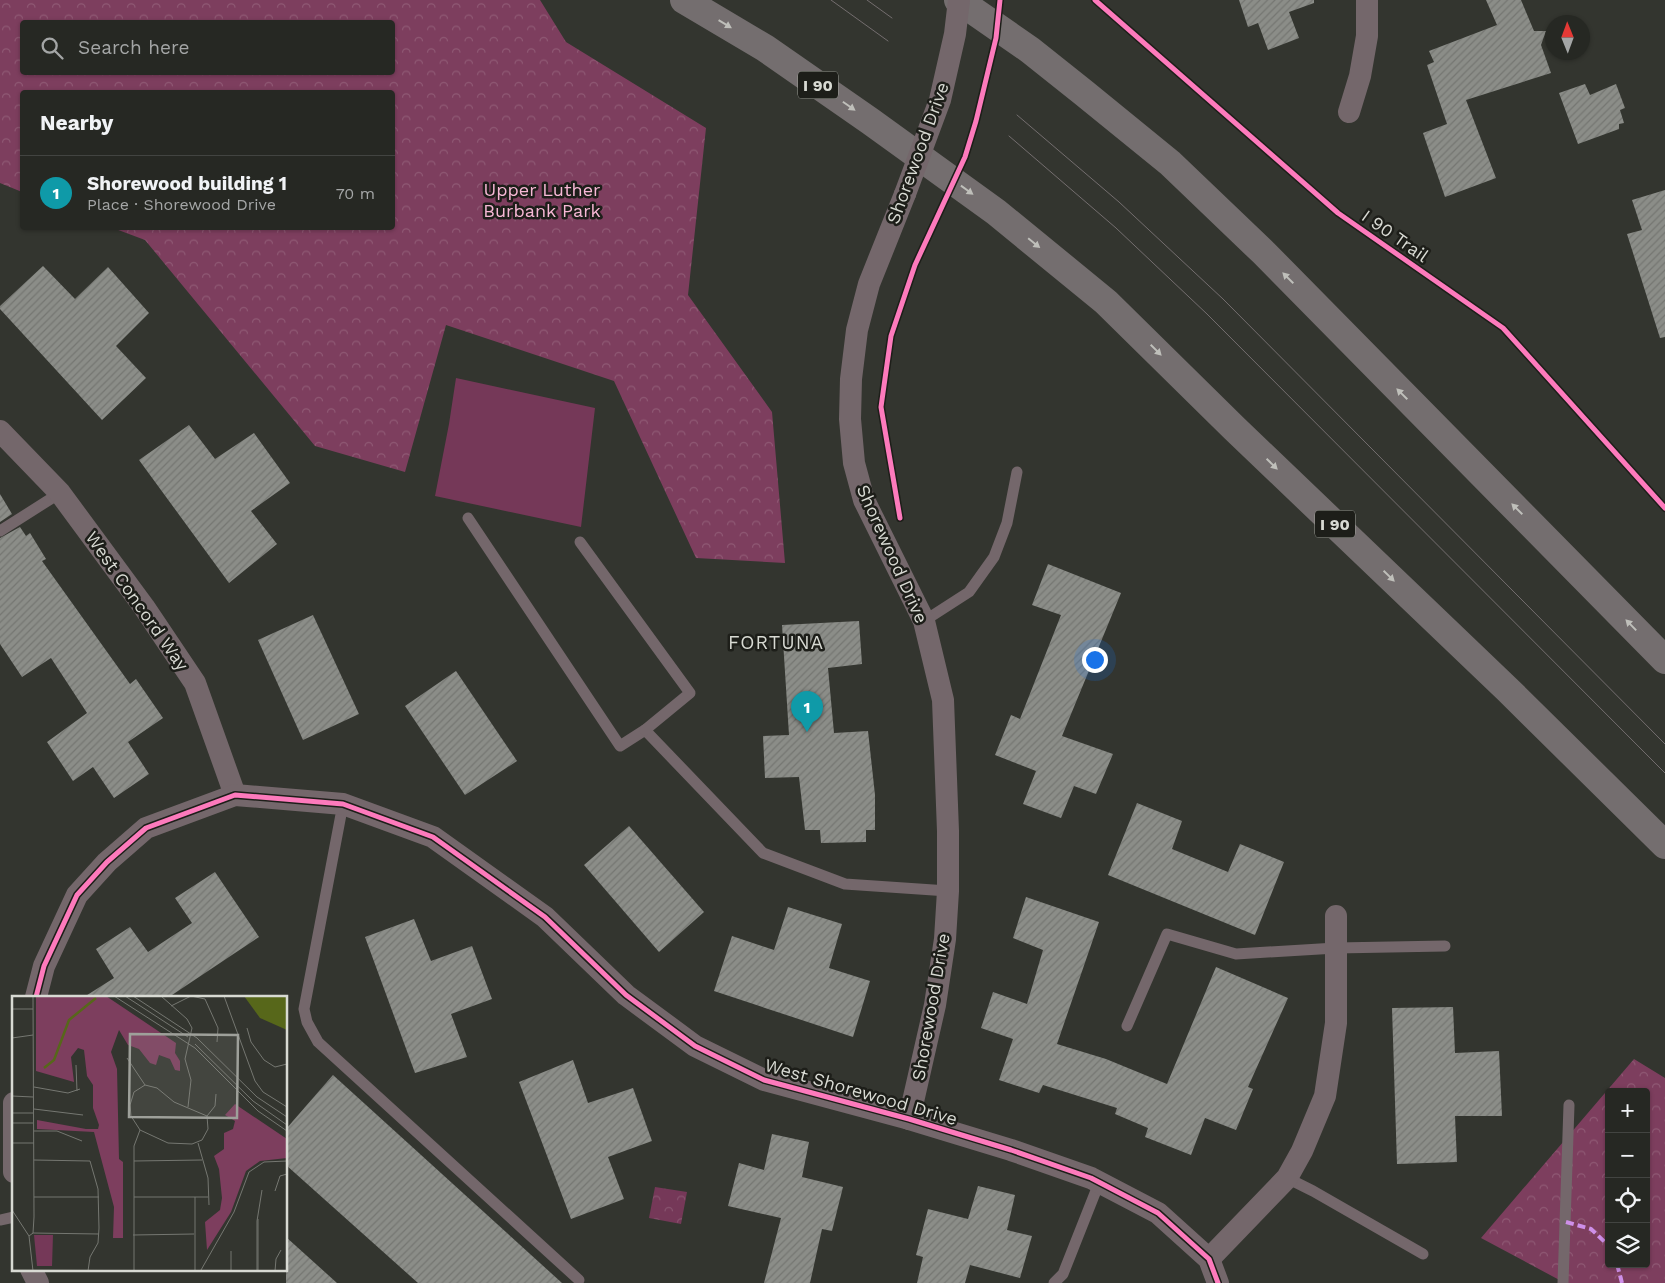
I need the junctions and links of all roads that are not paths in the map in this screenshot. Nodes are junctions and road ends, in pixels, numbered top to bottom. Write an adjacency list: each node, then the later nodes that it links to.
1 (684, 0): 16 (highway, I 90, one-way to 16)
2 (959, 0): 11 (street, Shorewood Drive, bridge); 12 (highway, one-way to 2)
3 (1367, 0): 4 (street)
4 (1349, 112)
5 (0, 431): 7 (street, West Concord Way)
6 (1017, 472): 11 (lane)
7 (60, 493): 9 (lane); 14 (street, West Concord Way)
8 (468, 518): 13 (lane)
9 (0, 531)
10 (580, 542): 13 (lane)
11 (924, 621): 17 (street, Shorewood Drive)
12 (1665, 660)
13 (645, 730): 17 (lane)
14 (235, 795): 15 (street, West Shorewood Drive); 21 (street, West Shorewood Drive)
15 (343, 804): 24 (street, West Shorewood Drive); 30 (lane)
16 (1665, 845)
17 (948, 891): 24 (street, Shorewood Drive)
18 (1336, 916): 20 (street)
19 (1445, 946): 20 (lane)
20 (1336, 948): 22 (lane); 25 (street)
21 (36, 996)
22 (1127, 1026)
23 (1569, 1105): 34 (lane)
24 (909, 1119): 26 (street, West Shorewood Drive)
25 (1287, 1178): 27 (lane); 28 (street)
26 (1099, 1183): 28 (street, West Shorewood Drive); 32 (lane)
27 (1423, 1254)
28 (1209, 1259): 33 (street, West Shorewood Drive)
29 (32, 1270): 31 (street)
30 (579, 1280)
31 (38, 1283)
32 (1054, 1283)
33 (1218, 1283)
34 (1563, 1283)

